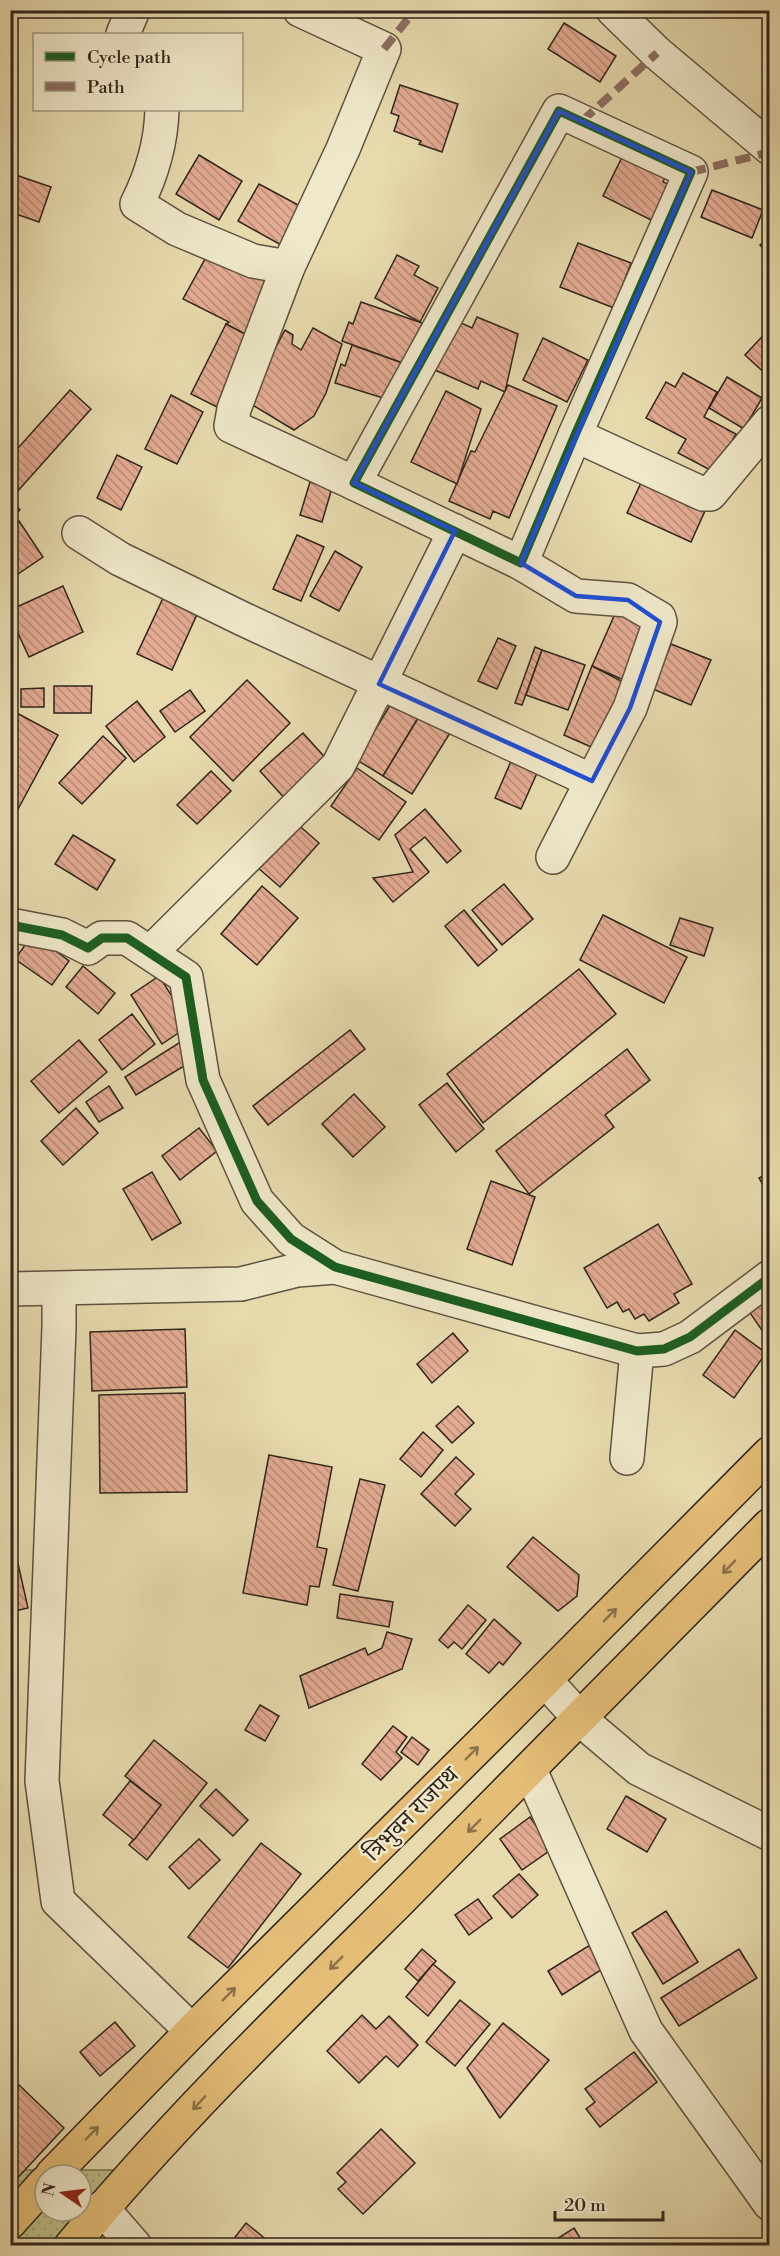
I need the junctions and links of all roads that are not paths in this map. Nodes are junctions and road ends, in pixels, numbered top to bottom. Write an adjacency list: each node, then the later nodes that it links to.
1 (133, 10): 4 (street)
2 (300, 10): 7 (street)
3 (613, 10): 6 (street)
4 (123, 33)
5 (162, 111): 7 (street)
6 (770, 148)
7 (288, 267): 10 (street)
8 (770, 422): 9 (street)
9 (575, 435): 10 (street); 13 (street)
10 (354, 483): 11 (street)
11 (455, 531): 13 (street); 14 (street)
12 (79, 533): 14 (street)
13 (520, 563): 15 (street)
14 (379, 684): 15 (street); 18 (street)
15 (592, 781): 16 (street)
16 (554, 857)
17 (10, 925): 18 (street)
18 (151, 952): 19 (street)
19 (334, 1267): 22 (street); 23 (street)
20 (770, 1276): 23 (street)
21 (10, 1289): 22 (street)
22 (59, 1289): 31 (street)
23 (637, 1351): 25 (street)
24 (770, 1454): 27 (highway, त्रिभुवन राजपथ, one-way to 24)
25 (627, 1458)
26 (770, 1525): 28 (highway, one-way to 28)
27 (545, 1680): 28 (street); 31 (highway, त्रिभुवन राजपथ, one-way to 27)
28 (581, 1720): 29 (highway); 30 (street)
29 (530, 1770): 34 (street); 35 (highway, one-way to 35)
30 (770, 1834)
31 (192, 2031): 32 (highway, त्रिभुवन राजपथ, one-way to 31)
32 (64, 2163)
33 (33, 2196): 36 (highway)
34 (770, 2204)
35 (102, 2208): 37 (highway); 38 (street)
36 (10, 2222)
37 (71, 2246)
38 (135, 2246)

